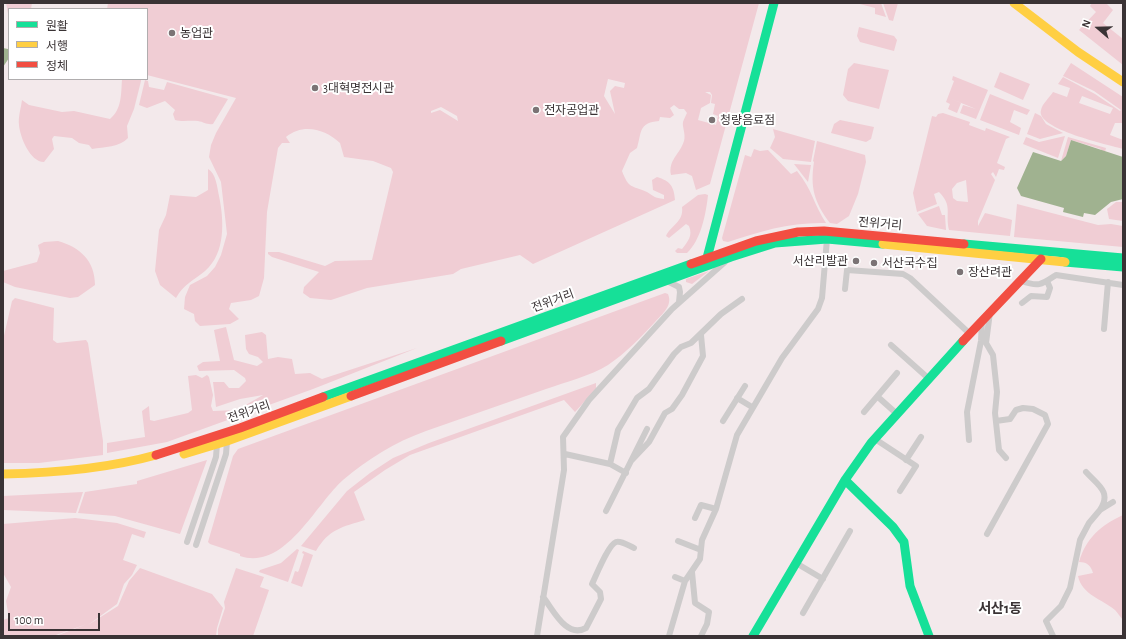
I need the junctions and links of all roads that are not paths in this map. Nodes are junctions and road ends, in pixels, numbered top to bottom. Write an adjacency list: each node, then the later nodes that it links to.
1 (774, 3): 6 (main road)
2 (1014, 3): 3 (main road)
3 (1123, 82)
4 (827, 239): 5 (main road, 전위거리); 8 (main road, 전위거리); 30 (street)
5 (731, 257): 11 (main road, 전위거리); 17 (street)
6 (707, 258): 7 (main road, 전위거리); 48 (main road, 전위거리)
7 (1123, 258)
8 (1041, 259): 9 (main road, 전위거리); 10 (main road)
9 (1123, 266)
10 (1021, 280): 12 (street); 19 (main road)
11 (667, 281): 17 (street); 39 (main road, 전위거리)
12 (1047, 281): 13 (street); 18 (street)
13 (1108, 282): 14 (street); 21 (street)
14 (1123, 284)
15 (845, 289): 22 (street)
16 (742, 299): 23 (street)
17 (679, 302): 41 (street)
18 (1022, 303)
19 (990, 312): 20 (main road); 34 (street)
20 (982, 321): 22 (main road); 38 (street)
21 (1104, 329)
22 (970, 334): 26 (main road)
23 (701, 335): 44 (street); 45 (street)
24 (891, 344): 26 (street)
25 (897, 373): 28 (street)
26 (928, 378): 32 (main road)
27 (745, 386): 29 (street)
28 (878, 397): 31 (street); 32 (street)
29 (737, 398): 30 (street); 33 (street)
30 (752, 407): 53 (street)
31 (864, 412)
32 (896, 414): 37 (main road)
33 (723, 421)
34 (996, 421): 42 (street); 58 (street)
35 (647, 429): 44 (street)
36 (921, 437): 43 (street)
37 (875, 439): 43 (street); 49 (main road)
38 (969, 440)
39 (227, 441): 40 (main road, 전위거리); 61 (street)
40 (217, 444): 50 (main road, 전위거리); 60 (street)
41 (565, 454): 45 (street); 69 (street)
42 (1006, 458)
43 (906, 460): 51 (street)
44 (632, 461): 47 (street)
45 (610, 464): 47 (street)
46 (1086, 472): 54 (street)
47 (626, 473): 55 (street)
48 (3, 474)
49 (845, 480): 64 (main road); 75 (main road)
50 (3, 481)
51 (900, 492)
52 (1113, 502): 54 (street)
53 (716, 508): 56 (street); 63 (street)
54 (1100, 510): 76 (street)
55 (606, 511)
56 (695, 518)
57 (850, 531): 67 (street)
58 (987, 534)
59 (678, 541): 63 (street)
60 (187, 542)
61 (196, 545)
62 (634, 548): 69 (street)
63 (701, 550): 65 (street)
64 (796, 563): 67 (street); 74 (main road)
65 (692, 572): 68 (street); 73 (street)
66 (675, 577): 68 (street)
67 (823, 579): 70 (street)
68 (685, 581): 72 (street)
69 (543, 597): 71 (street)
70 (803, 613)
71 (536, 636)
72 (669, 636)
73 (701, 636)
74 (754, 636)
75 (929, 636)
76 (1053, 636)

